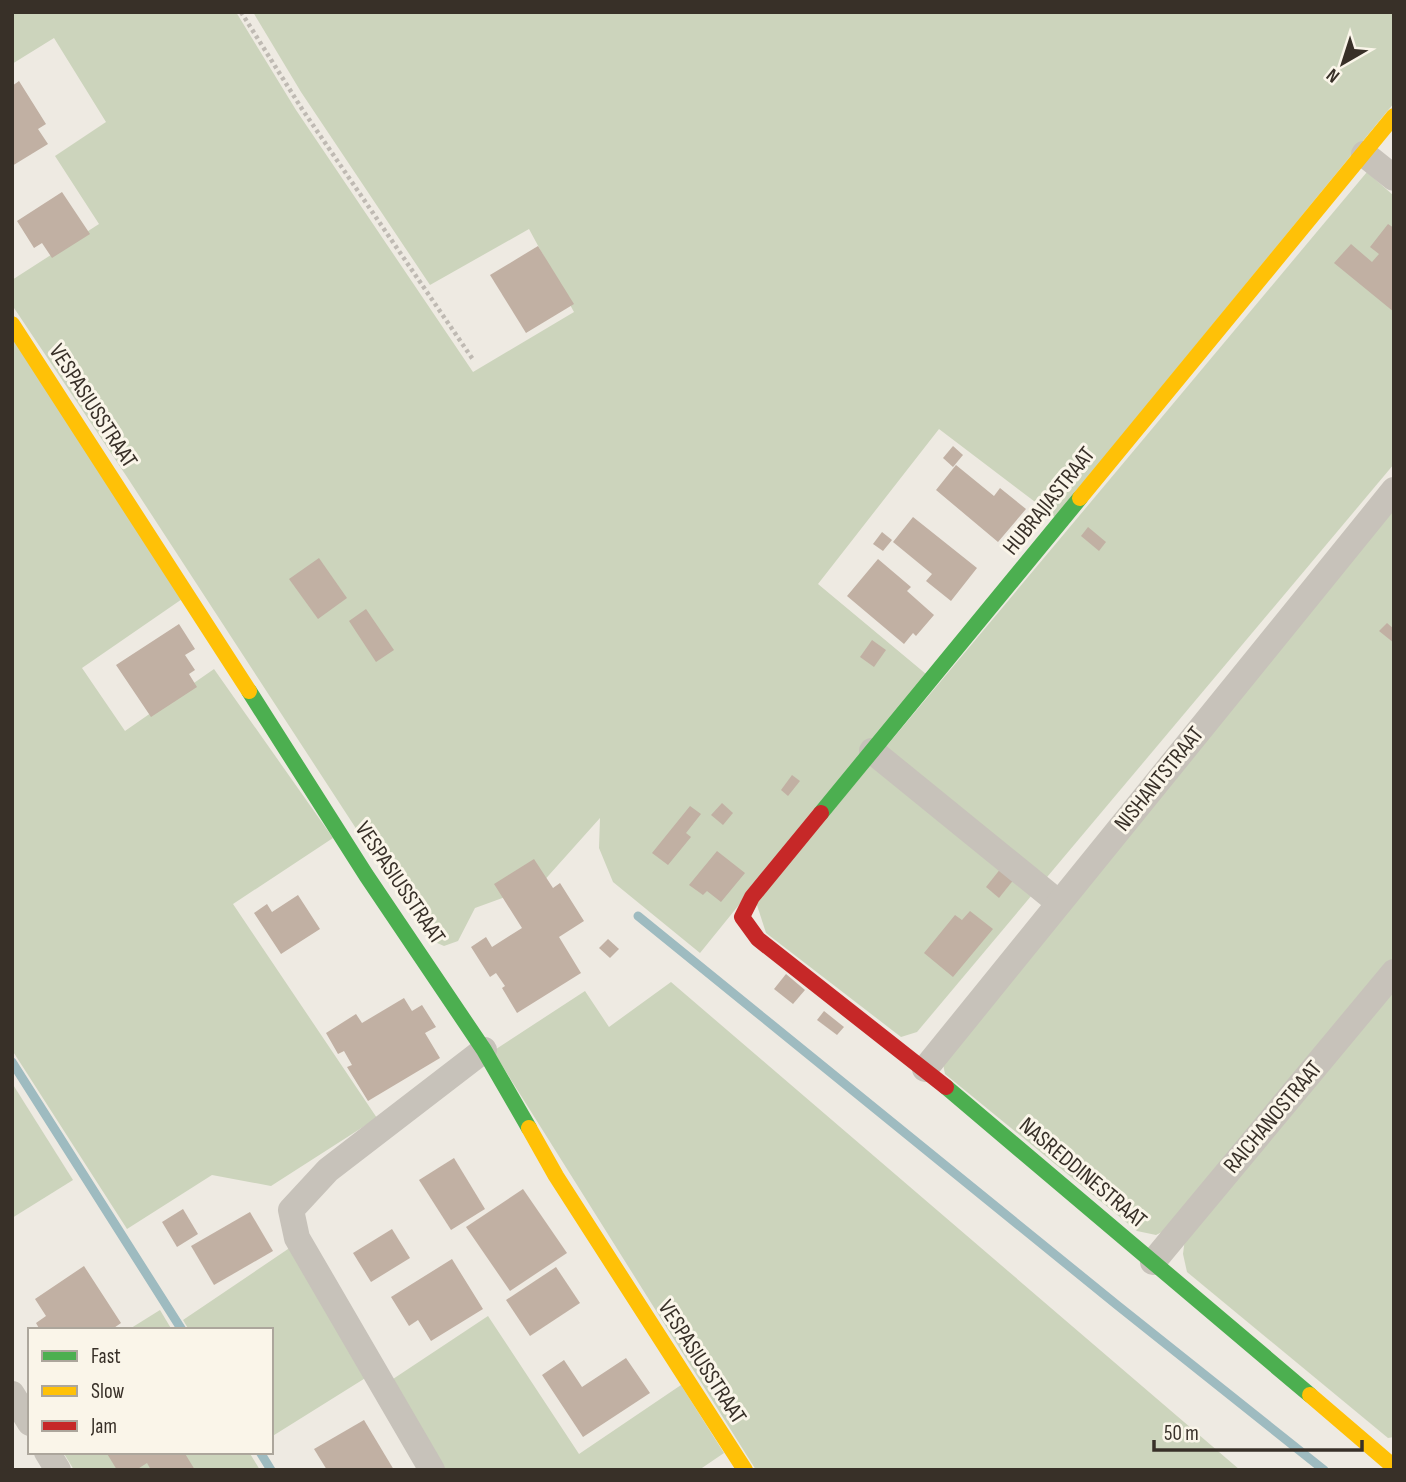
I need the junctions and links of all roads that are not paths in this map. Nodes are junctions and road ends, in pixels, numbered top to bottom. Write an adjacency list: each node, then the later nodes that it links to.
1 (1394, 116): 2 (street, HUBRAJIASTRAAT)
2 (1364, 154): 3 (street); 6 (street, HUBRAJIASTRAAT)
3 (1394, 178)
4 (12, 324): 10 (street, VESPASIUSSTRAAT)
5 (1394, 490): 7 (street, NISHANTSTRAAT)
6 (872, 751): 7 (street); 8 (street, HUBRAJIASTRAAT)
7 (1059, 903): 11 (street, NISHANTSTRAAT)
8 (742, 917): 11 (street, NASREDDINESTRAAT)
9 (1394, 972): 12 (street, RAICHANOSTRAAT)
10 (484, 1050): 18 (street); 19 (street, VESPASIUSSTRAAT)
11 (925, 1069): 12 (street, NASREDDINESTRAAT)
12 (1153, 1262): 16 (street, NASREDDINESTRAAT)
13 (12, 1394): 14 (street)
14 (28, 1420)
15 (48, 1454): 17 (street)
16 (1393, 1463)
17 (58, 1470)
18 (432, 1470)
19 (745, 1470)

